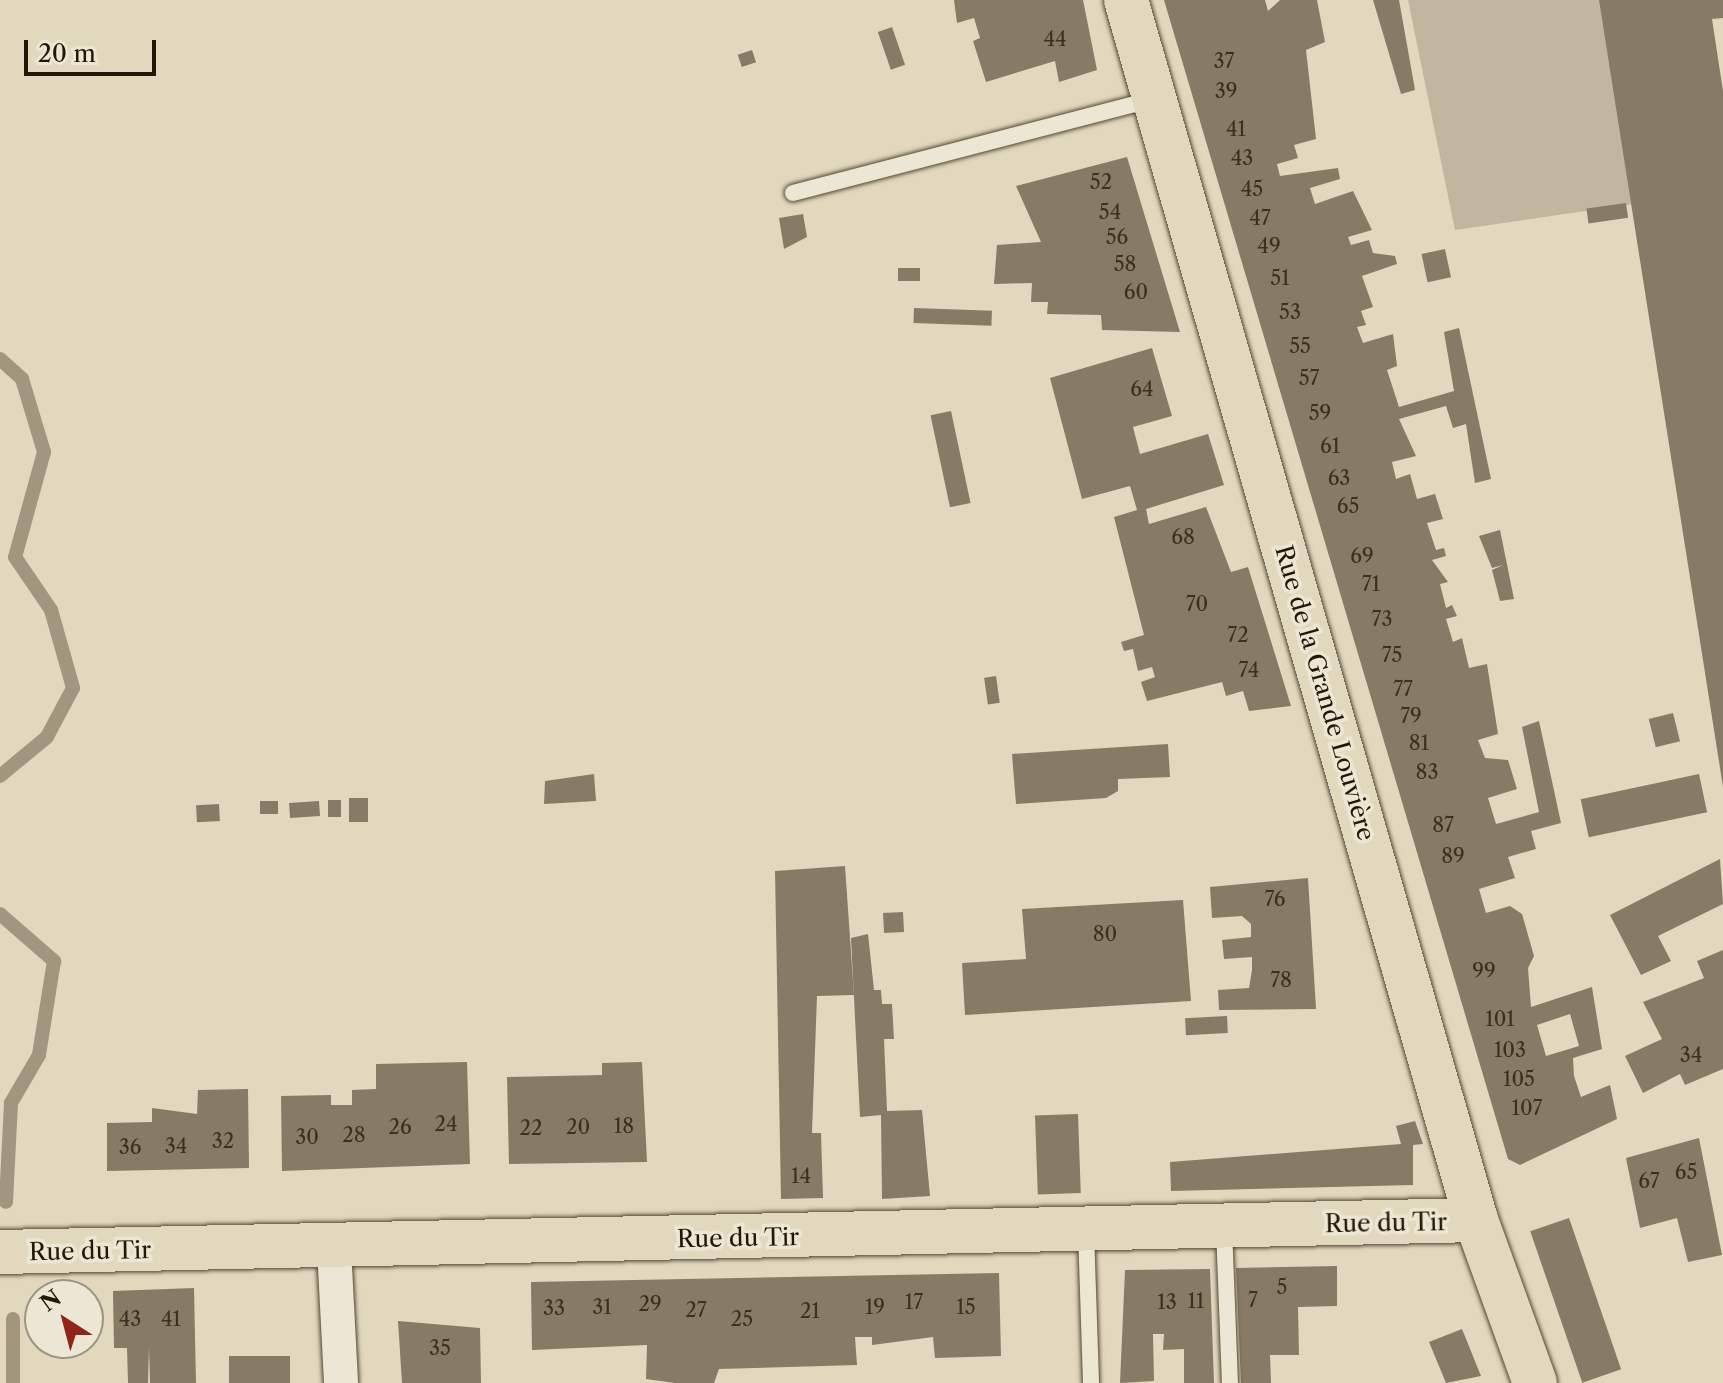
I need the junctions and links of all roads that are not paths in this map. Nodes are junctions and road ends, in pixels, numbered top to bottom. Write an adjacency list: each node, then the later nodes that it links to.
1 (1126, 0): 2 (main road, Rue de la Grande Louvière)
2 (1154, 99): 3 (lane); 4 (main road, Rue de la Grande Louvière)
3 (793, 193)
4 (1476, 1220): 5 (main road, Rue du Tir); 12 (main road, Rue de la Grande Louvière)
5 (1224, 1226): 6 (main road, Rue du Tir); 11 (lane)
6 (1086, 1230): 7 (main road, Rue du Tir); 10 (lane)
7 (334, 1248): 8 (main road, Rue du Tir); 9 (street)
8 (0, 1252)
9 (341, 1383)
10 (1091, 1383)
11 (1230, 1383)
12 (1535, 1383)

